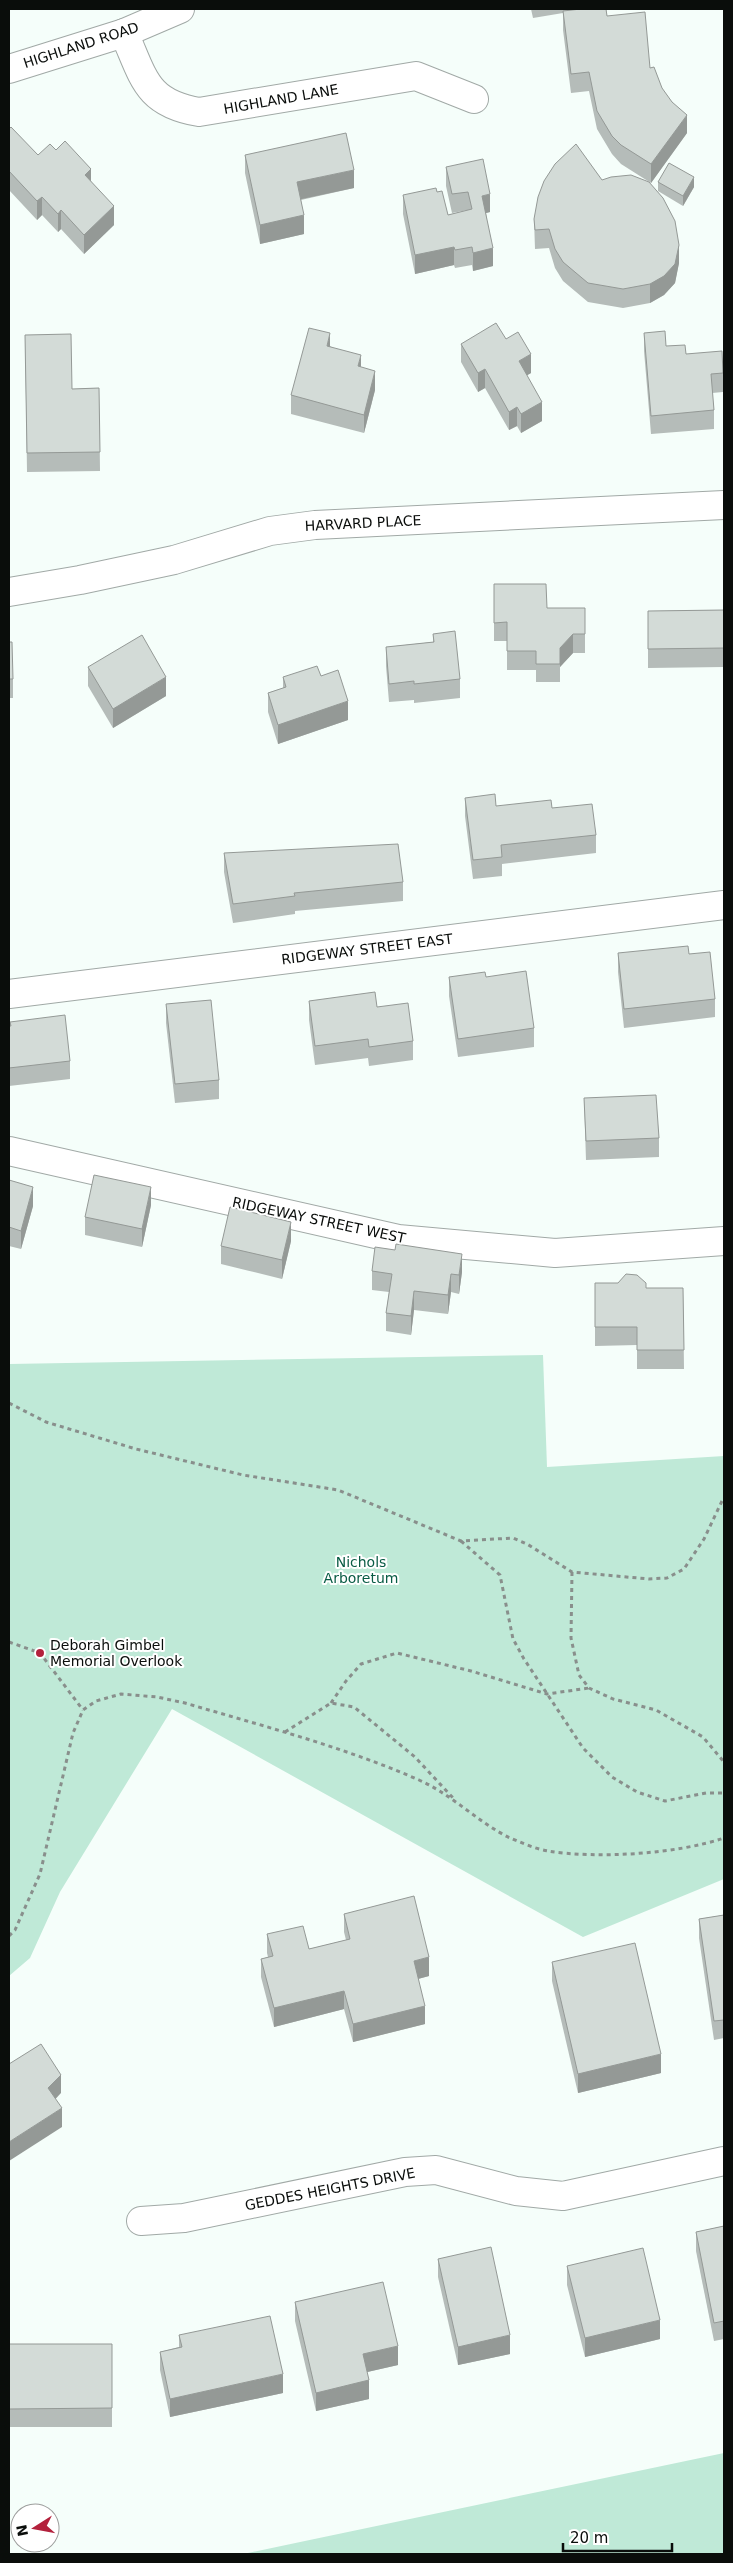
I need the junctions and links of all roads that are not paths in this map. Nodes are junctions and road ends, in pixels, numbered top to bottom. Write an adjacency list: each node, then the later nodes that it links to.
1 (180, 9): 2 (street, HIGHLAND ROAD)
2 (124, 33): 3 (street, HIGHLAND ROAD); 4 (street, HIGHLAND LANE)
3 (9, 69)
4 (474, 99)
5 (724, 505): 6 (street, HARVARD PLACE)
6 (9, 592)
7 (724, 904): 8 (street, RIDGEWAY STREET EAST)
8 (9, 994)
9 (9, 1151): 10 (street, RIDGEWAY STREET WEST)
10 (724, 1241)
11 (724, 2161): 12 (street, GEDDES HEIGHTS DRIVE)
12 (141, 2221)

